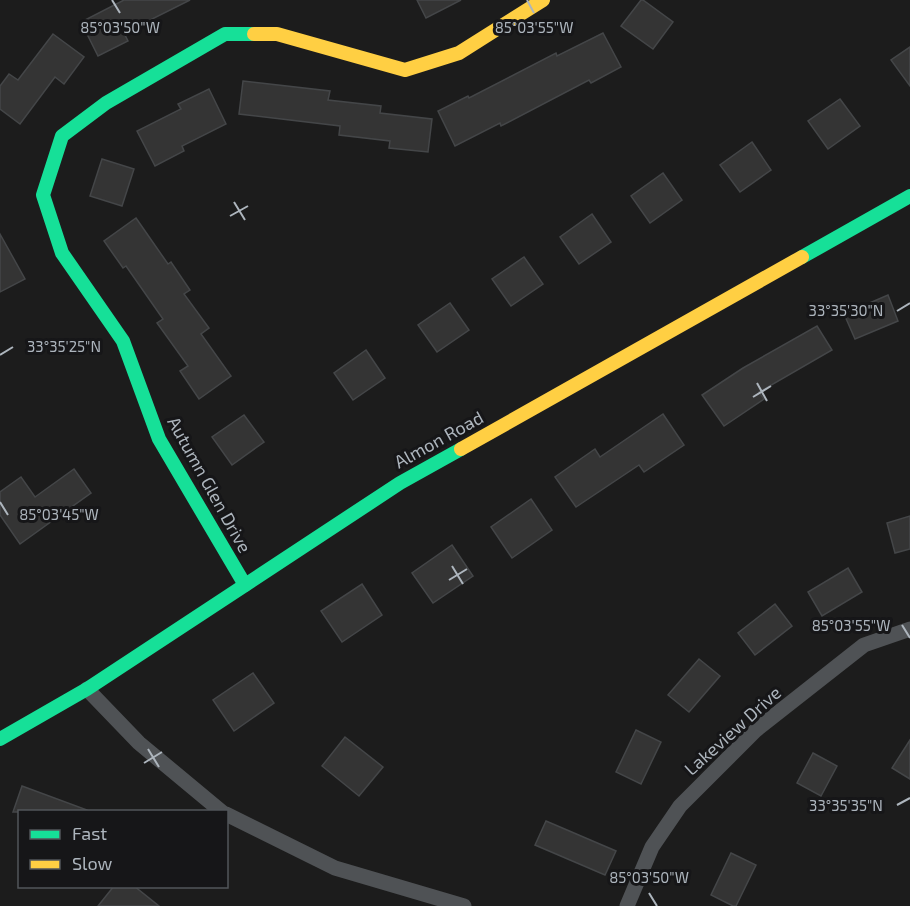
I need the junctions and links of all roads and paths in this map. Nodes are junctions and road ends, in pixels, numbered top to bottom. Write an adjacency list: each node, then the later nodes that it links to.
1 (543, 0): 3 (street, Autumn Glen Drive)
2 (910, 196): 3 (street, Almon Road)
3 (245, 585): 5 (street, Almon Road)
4 (910, 629): 10 (street, Lakeview Drive)
5 (87, 689): 6 (street, Almon Road); 7 (street)
6 (0, 739)
7 (220, 810)
8 (228, 815): 9 (street)
9 (464, 906)
10 (627, 906)

